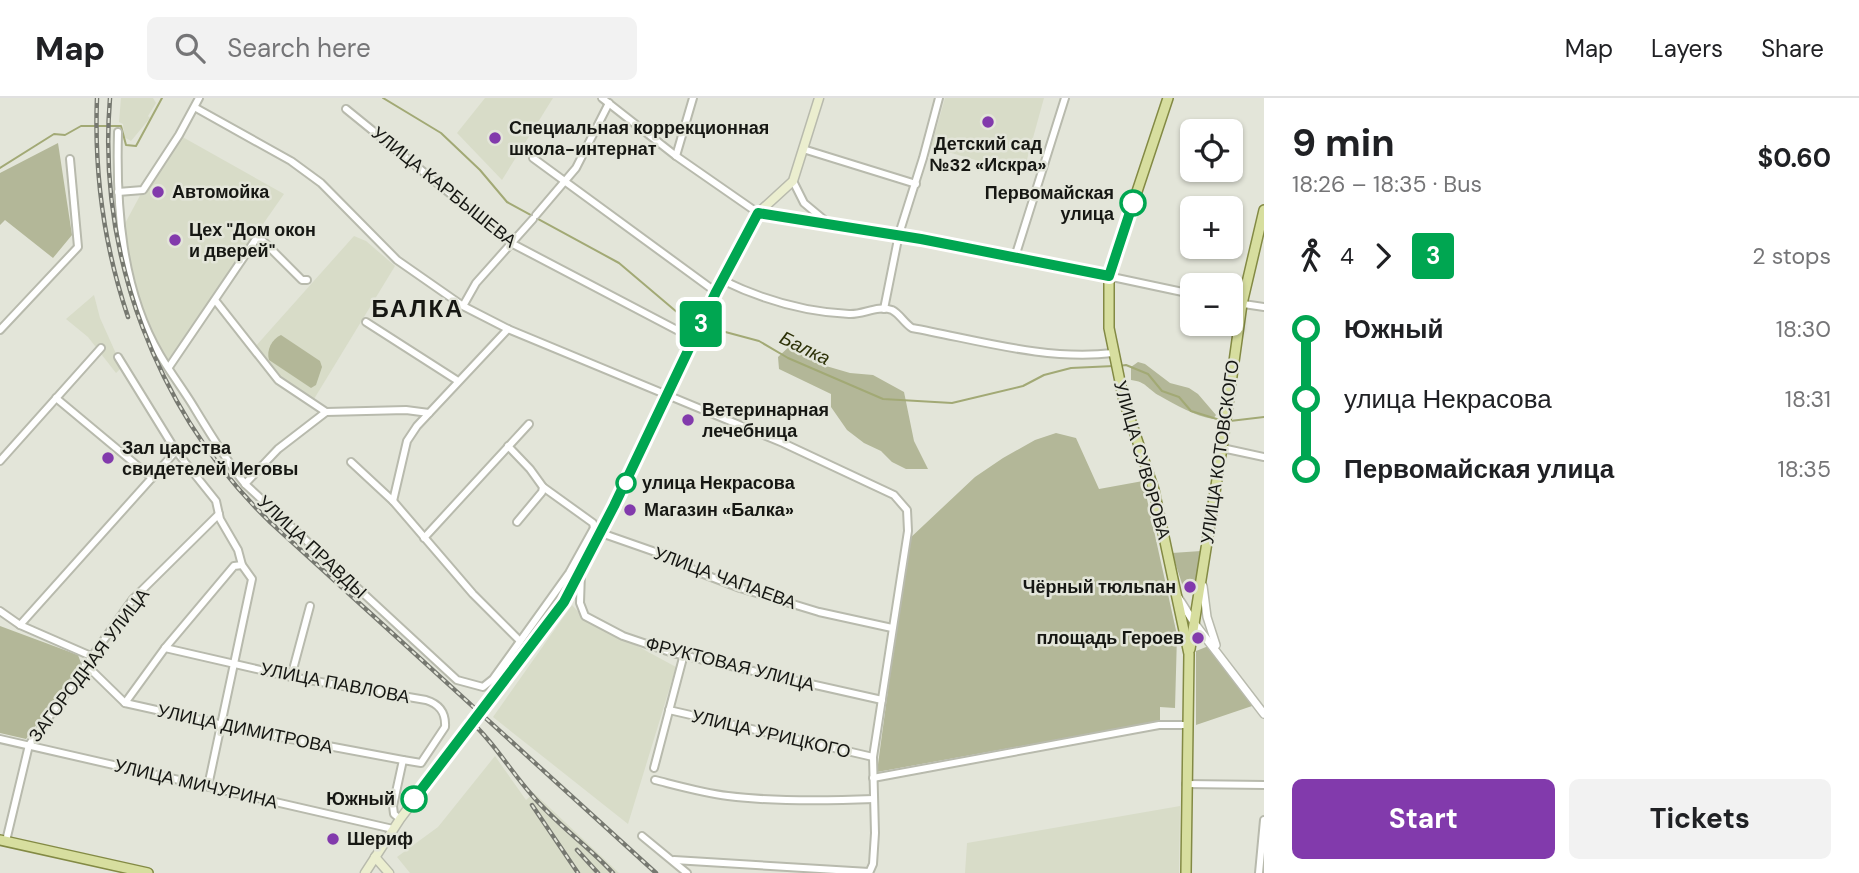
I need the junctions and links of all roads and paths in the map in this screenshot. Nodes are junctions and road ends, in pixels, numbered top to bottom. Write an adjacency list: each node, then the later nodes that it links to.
1 (199, 98): 9 (street)
2 (602, 98): 8 (street)
3 (693, 98): 13 (street)
4 (819, 98): 12 (main road)
5 (939, 98): 18 (street)
6 (1065, 98): 25 (street)
7 (1168, 98): 26 (main road, УЛИЦА СУВОРОВА)
8 (608, 103): 13 (street); 17 (street)
9 (196, 108): 19 (street); 34 (street)
10 (346, 109): 24 (street, УЛИЦА КАРБЫШЕВА)
11 (118, 132): 19 (street, УЛИЦА ПРАВДЫ)
12 (803, 149): 16 (main road); 18 (street)
13 (676, 156): 21 (street)
14 (70, 159): 39 (street)
15 (533, 159): 17 (street)
16 (793, 181): 21 (main road); 22 (street)
17 (566, 183): 24 (street); 30 (street)
18 (916, 184): 23 (street)
19 (118, 192): 45 (street, УЛИЦА ПРАВДЫ)
20 (1264, 211): 32 (main road, УЛИЦА КОТОВСКОГО)
21 (758, 213): 22 (street); 28 (main road)
22 (830, 225): 23 (street)
23 (899, 234): 25 (street); 36 (street)
24 (511, 243): 34 (street); 41 (street, УЛИЦА КАРБЫШЕВА)
25 (1015, 257): 26 (street)
26 (1109, 276): 29 (street); 43 (main road, УЛИЦА СУВОРОВА)
27 (307, 280): 31 (street)
28 (722, 280): 30 (main road); 36 (street)
29 (1180, 291)
30 (716, 292): 41 (main road)
31 (215, 300): 45 (street); 49 (street)
32 (1243, 300)
33 (1243, 304): 35 (street)
34 (463, 306): 38 (street)
35 (1264, 307)
36 (884, 309): 43 (street)
37 (366, 322): 46 (street)
38 (508, 329): 46 (street); 47 (street)
39 (0, 330)
40 (1238, 336): 53 (main road, УЛИЦА КОТОВСКОГО)
41 (694, 339): 47 (main road)
42 (101, 348): 48 (street)
43 (1113, 353): 69 (main road, УЛИЦА СУВОРОВА)
44 (118, 357): 54 (street)
45 (169, 366): 59 (street, УЛИЦА ПРАВДЫ)
46 (458, 381): 50 (street)
47 (667, 396): 64 (main road); 74 (street)
48 (56, 398): 56 (street); 58 (street)
49 (326, 412): 50 (street); 59 (street)
50 (429, 413): 61 (street)
51 (529, 424): 52 (street)
52 (508, 446): 60 (street); 65 (street)
53 (1222, 448): 55 (street); 66 (main road, УЛИЦА КОТОВСКОГО)
54 (176, 451): 58 (street); 62 (street)
55 (1264, 457)
56 (0, 461)
57 (351, 462): 61 (street)
58 (152, 478): 73 (street)
59 (245, 484): 75 (street, УЛИЦА ПРАВДЫ)
60 (543, 487): 63 (street); 64 (street)
61 (393, 501): 65 (street)
62 (219, 514): 67 (street); 79 (street, ЗАГОРОДНАЯ УЛИЦА)
63 (517, 522)
64 (598, 530): 68 (main road); 74 (street, УЛИЦА ЧАПАЕВА); 75 (street)
65 (424, 538): 75 (street)
66 (1204, 560): 72 (main road, УЛИЦА КОТОВСКОГО); 82 (street)
67 (242, 565): 76 (street); 81 (street)
68 (581, 572): 77 (street, ФРУКТОВАЯ УЛИЦА); 102 (main road)
69 (1178, 596): 72 (street); 78 (main road, УЛИЦА СУВОРОВА)
70 (310, 606): 83 (street)
71 (0, 611): 73 (street)
72 (1195, 624): 78 (main road, УЛИЦА КОТОВСКОГО); 82 (street)
73 (20, 625): 79 (street)
74 (892, 628): 84 (street)
75 (520, 642)
76 (165, 648): 81 (street, УЛИЦА ПАВЛОВА); 85 (street)
77 (684, 654): 84 (street, ФРУКТОВАЯ УЛИЦА); 86 (street)
78 (1189, 654): 89 (main road, УЛИЦА СУВОРОВА)
79 (91, 656): 80 (street, ЗАГОРОДНАЯ УЛИЦА)
80 (85, 664): 85 (street); 91 (street, ЗАГОРОДНАЯ УЛИЦА)
81 (234, 664): 83 (street, УЛИЦА ПАВЛОВА); 88 (street)
82 (1226, 665): 87 (street)
83 (291, 677): 94 (street, УЛИЦА ПАВЛОВА)
84 (882, 701): 92 (street)
85 (125, 703): 88 (street, УЛИЦА ДИМИТРОВА)
86 (669, 710): 92 (street, УЛИЦА УРИЦКОГО); 95 (street)
87 (1264, 714)
88 (220, 724): 93 (street, УЛИЦА ДИМИТРОВА); 100 (street)
89 (1187, 725): 96 (street); 98 (main road, УЛИЦА СУВОРОВА)
90 (0, 738): 91 (street, УЛИЦА МИЧУРИНА)
91 (29, 745): 100 (street, УЛИЦА МИЧУРИНА); 106 (street, ЗАГОРОДНАЯ УЛИЦА)
92 (873, 757): 96 (street)
93 (403, 760): 94 (street, УЛИЦА ДИМИТРОВА); 102 (street)
94 (421, 763)
95 (654, 768)
96 (873, 778): 101 (street)
97 (655, 780): 101 (street)
98 (1186, 784): 99 (street); 114 (main road, УЛИЦА СУВОРОВА)
99 (1264, 785)
100 (208, 786): 104 (street, УЛИЦА МИЧУРИНА)
101 (874, 799): 113 (street)
102 (400, 819): 104 (main road)
103 (1264, 820): 115 (street)
104 (393, 829): 107 (main road)
105 (642, 836): 108 (street)
106 (3, 841): 109 (main road)
107 (375, 857): 110 (main road); 111 (main road)
108 (674, 860): 112 (street); 113 (street)
109 (148, 873)
110 (365, 873)
111 (389, 873)
112 (687, 873)
113 (869, 873)
114 (1186, 873)
115 (1259, 873)

